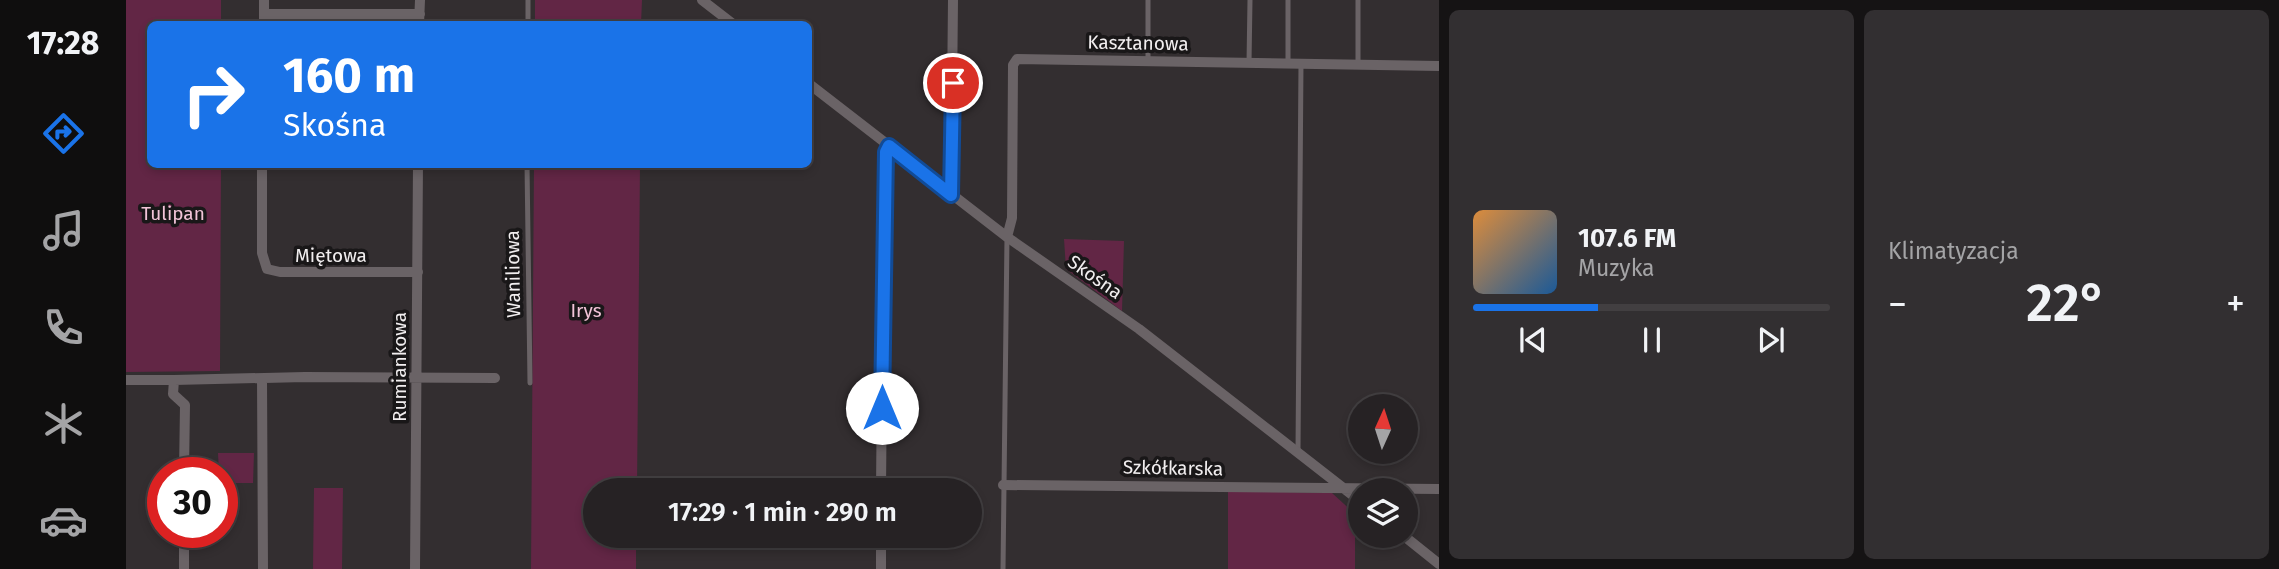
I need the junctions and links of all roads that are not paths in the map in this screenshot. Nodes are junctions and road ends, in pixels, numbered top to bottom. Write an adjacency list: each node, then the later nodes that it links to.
1 (264, 0): 10 (street)
2 (420, 0): 11 (street)
3 (528, 0): 12 (lane)
4 (702, 0): 13 (street)
5 (953, 0): 25 (street)
6 (1148, 0): 14 (lane)
7 (1250, 0): 15 (lane)
8 (1288, 0): 16 (lane)
9 (1358, 0): 18 (lane)
10 (264, 19): 11 (street)
11 (419, 19)
12 (528, 21)
13 (729, 21)
14 (1148, 61): 15 (street, Kasztanowa); 26 (street, Kasztanowa)
15 (1249, 62): 16 (street, Kasztanowa)
16 (1288, 63): 17 (street, Kasztanowa)
17 (1301, 63): 18 (street, Kasztanowa); 34 (lane)
18 (1358, 65): 19 (street, Kasztanowa)
19 (1439, 66)
20 (812, 86): 21 (street, Skośna)
21 (889, 146): 25 (street, Skośna); 36 (street)
22 (262, 168): 27 (street, Miętowa)
23 (418, 168): 27 (street, Rumiankowa)
24 (527, 168): 33 (lane, Waniliowa)
25 (951, 195): 26 (street, Skośna)
26 (1007, 237): 34 (street, Skośna); 37 (lane)
27 (418, 272): 28 (street, Rumiankowa)
28 (417, 377): 29 (street); 30 (street); 47 (street, Rumiankowa)
29 (495, 378)
30 (262, 379): 32 (street); 46 (street)
31 (126, 380): 32 (street)
32 (174, 380): 35 (street)
33 (530, 383)
34 (1298, 451): 38 (street, Skośna)
35 (184, 457)
36 (881, 478)
37 (1003, 485): 38 (street, Szkółkarska); 49 (lane)
38 (1344, 488): 39 (street, Szkółkarska); 40 (street, Skośna)
39 (1439, 489)
40 (1348, 491)
41 (1418, 547): 44 (street)
42 (184, 548): 45 (street)
43 (881, 548): 48 (street)
44 (1439, 564)
45 (184, 569)
46 (263, 569)
47 (415, 569)
48 (881, 569)
49 (1003, 569)

